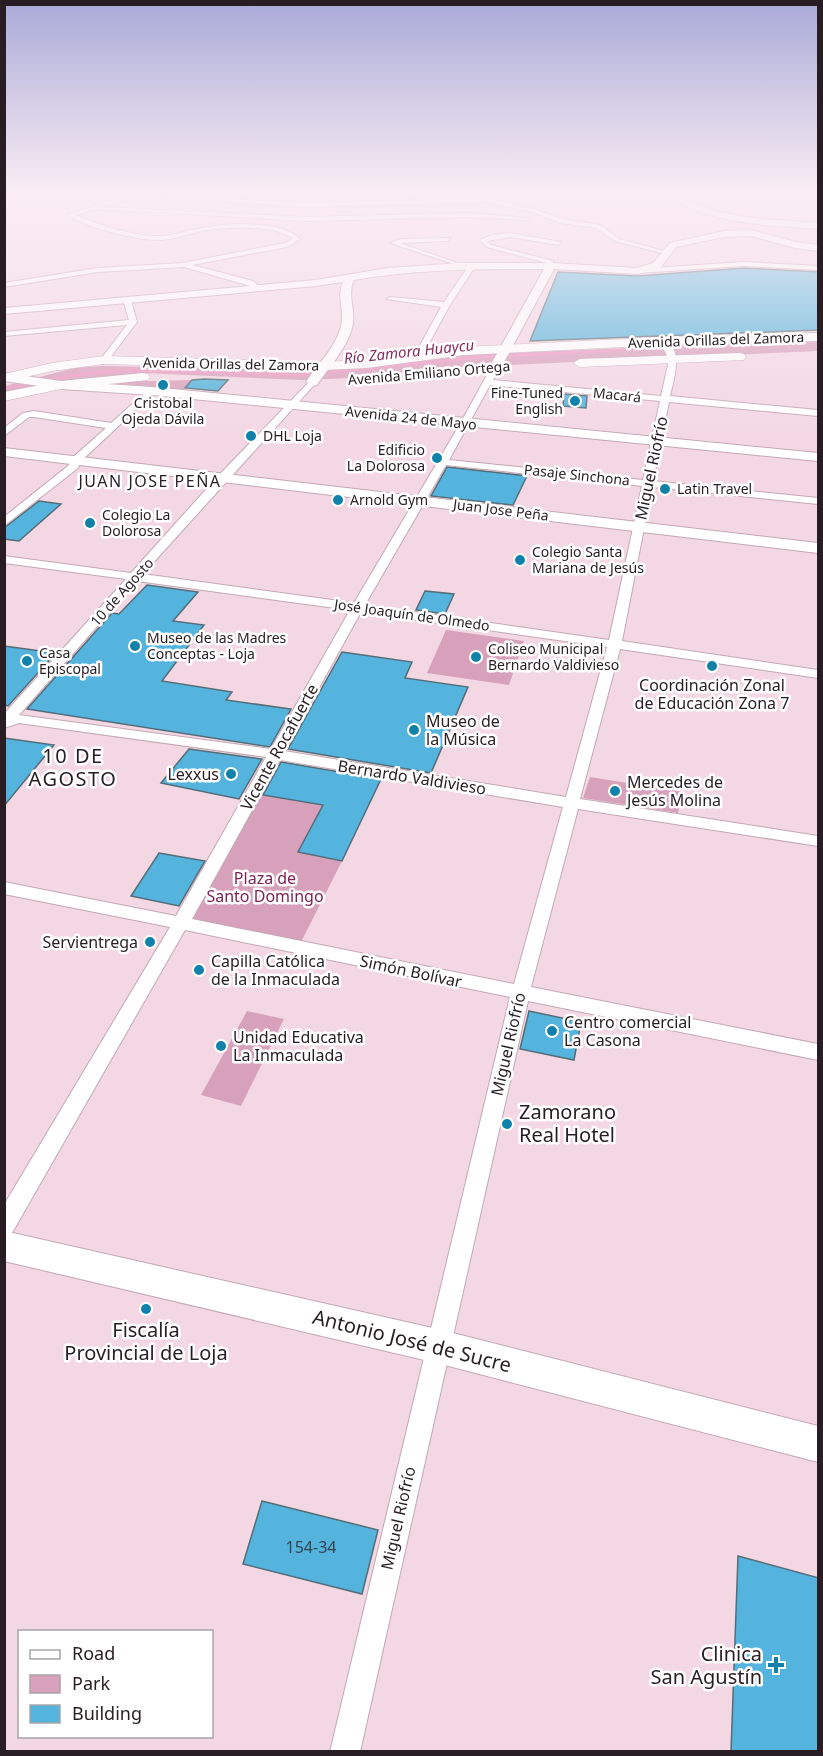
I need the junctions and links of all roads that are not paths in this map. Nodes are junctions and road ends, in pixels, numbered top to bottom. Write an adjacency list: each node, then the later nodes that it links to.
1 (67, 275): 7 (street)
2 (222, 275): 9 (street)
3 (367, 275): 6 (street)
4 (461, 275): 13 (street)
5 (545, 275): 19 (street, Vicente Rocafuerte)
6 (350, 278): 8 (street); 10 (street)
7 (4, 285)
8 (294, 285): 9 (street); 10 (street)
9 (258, 288): 12 (street)
10 (345, 296): 26 (street)
11 (390, 299): 13 (street)
12 (127, 300): 14 (street); 15 (street)
13 (446, 305): 21 (street)
14 (4, 311)
15 (133, 322): 16 (street); 23 (street)
16 (4, 334)
17 (819, 337): 18 (main road, Avenida Orillas del Zamora)
18 (664, 342): 19 (main road, Avenida Orillas del Zamora); 22 (street)
19 (507, 348): 21 (main road, Avenida Orillas del Zamora); 27 (street, Vicente Rocafuerte)
20 (754, 357): 22 (main road)
21 (417, 358): 26 (main road, Avenida Orillas del Zamora)
22 (673, 359): 24 (main road); 39 (street, Miguel Riofrío)
23 (104, 360): 26 (main road, Avenida Orillas del Zamora); 30 (main road, Avenida Orillas del Zamora)
24 (563, 364)
25 (518, 365): 27 (main road, Avenida Emiliano Ortega)
26 (322, 366): 34 (street)
27 (496, 366): 28 (main road, Avenida Emiliano Ortega); 35 (street, Vicente Rocafuerte)
28 (473, 368)
29 (388, 376): 32 (main road, Avenida Emiliano Ortega)
30 (5, 377): 36 (street, Avenida 24 de Mayo)
31 (166, 378): 36 (main road)
32 (350, 379)
33 (332, 380): 34 (main road, Avenida Emiliano Ortega)
34 (305, 382): 40 (street, 10 de Agosto)
35 (488, 382): 39 (street, Macará); 42 (street, Vicente Rocafuerte)
36 (61, 385): 37 (street, Avenida 24 de Mayo); 38 (main road)
37 (152, 392): 40 (street, Avenida 24 de Mayo); 43 (street)
38 (4, 397)
39 (666, 400): 41 (street, Macará); 45 (street, Miguel Riofrío)
40 (291, 405): 42 (street, Avenida 24 de Mayo); 50 (street, 10 de Agosto)
41 (819, 413)
42 (465, 424): 45 (street, Avenida 24 de Mayo); 49 (street, Vicente Rocafuerte)
43 (114, 426): 44 (street); 48 (street)
44 (4, 433)
45 (658, 442): 47 (street, Avenida 24 de Mayo); 51 (street, Miguel Riofrío)
46 (4, 452): 48 (street, Juan Jose Peña)
47 (819, 457)
48 (75, 461): 50 (street, Juan Jose Peña); 54 (street)
49 (442, 462): 51 (street, Pasaje Sinchona); 52 (street, Vicente Rocafuerte)
50 (223, 477): 52 (street, Juan Jose Peña); 58 (street, 10 de Agosto)
51 (648, 482): 53 (street, Pasaje Sinchona); 55 (street, Miguel Riofrío)
52 (422, 500): 55 (street, Juan Jose Peña); 59 (street, Vicente Rocafuerte)
53 (819, 501)
54 (4, 524)
55 (638, 528): 56 (street, Juan Jose Peña); 60 (street, Miguel Riofrío)
56 (819, 548)
57 (4, 559): 58 (street, José Joaquín de Olmedo)
58 (136, 576): 59 (street, José Joaquín de Olmedo); 62 (street, 10 de Agosto)
59 (357, 608): 60 (street, José Joaquín de Olmedo); 63 (street, Vicente Rocafuerte)
60 (615, 643): 61 (street, José Joaquín de Olmedo); 64 (street, Miguel Riofrío)
61 (819, 674)
62 (4, 723): 63 (street, Bernardo Valdivieso)
63 (274, 754): 64 (street, Bernardo Valdivieso); 67 (street, Vicente Rocafuerte)
64 (572, 803): 65 (street, Bernardo Valdivieso); 68 (street, Miguel Riofrío)
65 (819, 841)
66 (4, 888): 67 (street, Simón Bolívar)
67 (181, 922): 68 (street, Simón Bolívar); 70 (street, Vicente Rocafuerte)
68 (520, 994): 69 (street, Simón Bolívar); 72 (street, Miguel Riofrío)
69 (819, 1052)
70 (4, 1226)
71 (4, 1246): 72 (street, Antonio José de Sucre)
72 (437, 1346): 73 (street, Antonio José de Sucre); 74 (street, Miguel Riofrío)
73 (819, 1444)
74 (345, 1752)

